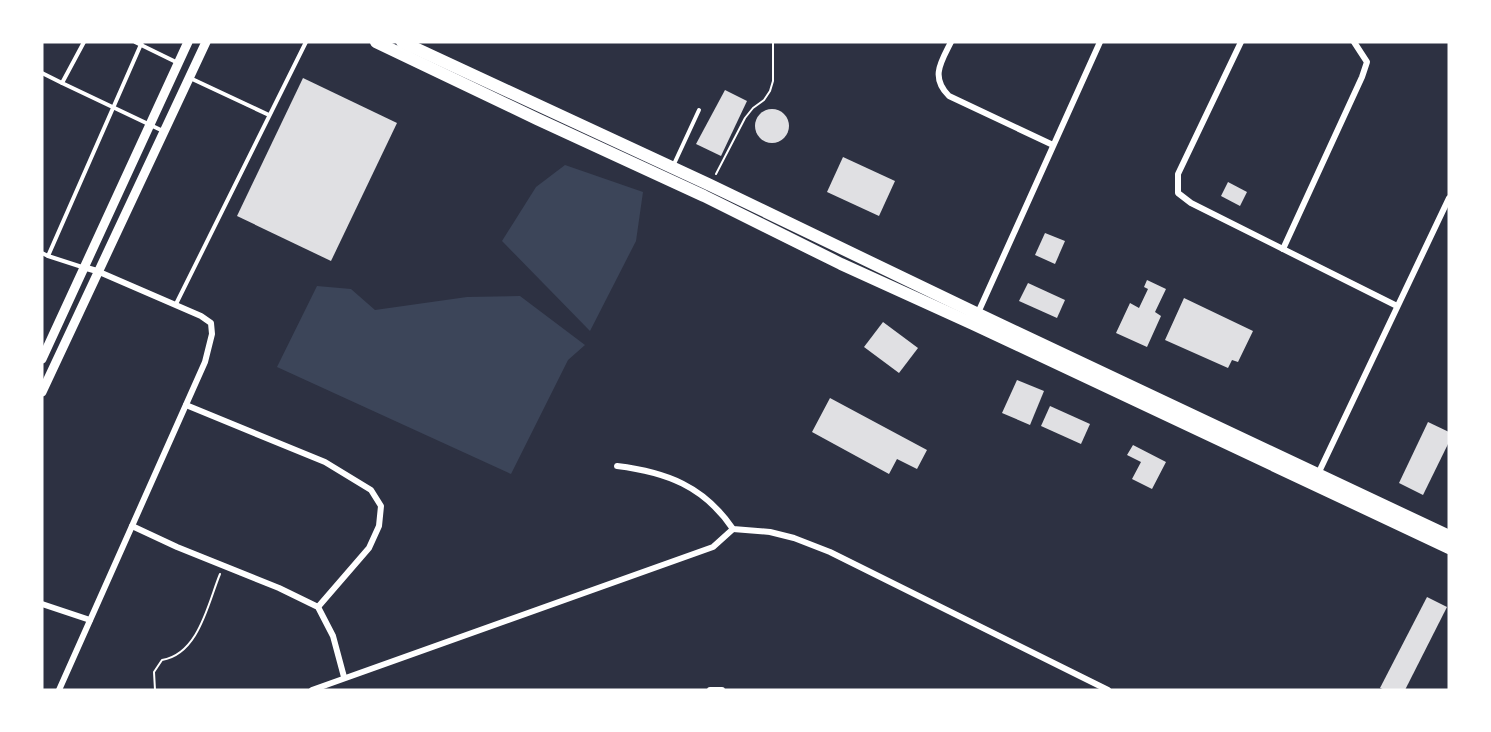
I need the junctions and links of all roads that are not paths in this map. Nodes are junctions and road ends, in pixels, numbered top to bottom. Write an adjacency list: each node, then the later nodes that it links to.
1 (84, 42): 16 (lane)
2 (135, 42): 12 (lane)
3 (188, 42): 13 (street)
4 (206, 42): 15 (street)
5 (306, 42): 19 (lane)
6 (376, 42): 32 (main road)
7 (402, 42): 23 (main road)
8 (951, 42): 22 (street)
9 (1100, 42): 22 (street)
10 (1241, 42): 25 (street)
11 (1354, 42): 25 (street)
12 (141, 44): 13 (lane); 17 (lane)
13 (179, 64): 20 (street)
14 (42, 73): 16 (lane)
15 (189, 78): 19 (lane); 21 (street)
16 (62, 83): 17 (lane)
17 (114, 107): 20 (lane); 27 (lane)
18 (699, 110): 23 (lane)
19 (269, 115): 30 (lane)
20 (150, 125): 21 (lane); 28 (street)
21 (164, 131): 29 (street)
22 (1053, 145): 32 (street)
23 (673, 168): 32 (main road)
24 (1449, 198): 31 (street)
25 (1283, 249): 31 (street)
26 (42, 253): 27 (lane)
27 (48, 256): 28 (lane)
28 (83, 267): 29 (street); 33 (street)
29 (97, 271): 30 (street); 34 (street)
30 (176, 305): 35 (street)
31 (1397, 306): 37 (street)
32 (975, 319): 37 (main road)
33 (42, 359)
34 (42, 392)
35 (186, 405): 38 (street); 43 (street)
36 (617, 466): 39 (street)
37 (1315, 479): 40 (main road); 41 (main road)
38 (132, 526): 43 (street); 44 (street)
39 (733, 529): 45 (street); 50 (street)
40 (1449, 536)
41 (1449, 548)
42 (42, 604): 44 (street)
43 (318, 607): 45 (street)
44 (90, 620): 46 (street)
45 (344, 677): 47 (street)
46 (59, 690)
47 (312, 690)
48 (710, 690): 49 (street)
49 (722, 690)
50 (1108, 690)

